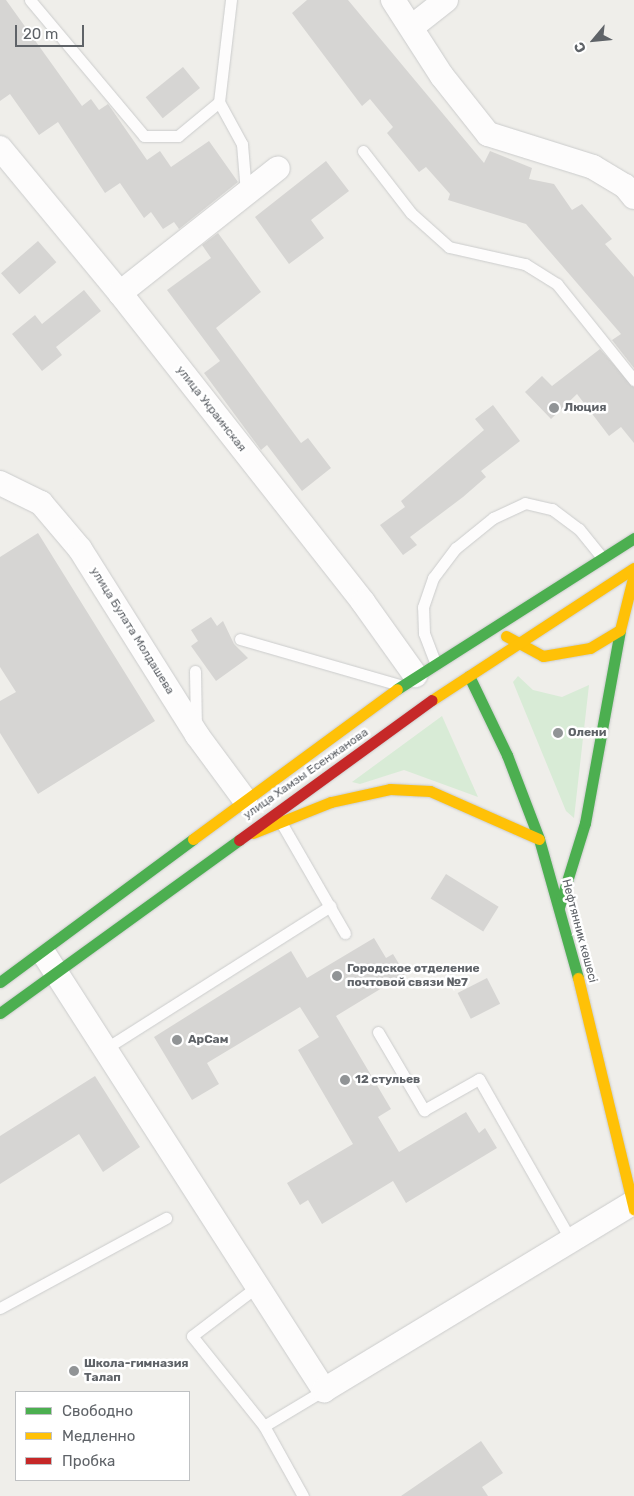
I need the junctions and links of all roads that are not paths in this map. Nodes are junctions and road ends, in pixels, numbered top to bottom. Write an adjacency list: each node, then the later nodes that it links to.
1 (30, 0): 6 (lane)
2 (231, 0): 6 (lane)
3 (393, 0): 5 (street)
4 (446, 0): 5 (street)
5 (413, 26): 10 (street)
6 (219, 102): 11 (lane)
7 (0, 148): 12 (street, улица Украинская)
8 (363, 151): 13 (lane)
9 (278, 168): 11 (street)
10 (631, 187)
11 (246, 193): 12 (street)
12 (120, 293): 27 (street, улица Украинская)
13 (634, 380)
14 (0, 483): 28 (street, улица Булата Молдашева)
15 (634, 538): 16 (main road, улица Хамзы Есенжанова)
16 (601, 556): 19 (main road, улица Хамзы Есенжанова); 24 (lane)
17 (634, 568): 22 (main road, улица Хамзы Есенжанова)
18 (634, 574): 20 (main road)
19 (492, 622): 22 (main road); 23 (main road, улица Хамзы Есенжанова)
20 (620, 630): 22 (main road); 34 (main road)
21 (240, 639): 27 (lane)
22 (516, 646): 26 (main road, улица Хамзы Есенжанова)
23 (453, 650): 24 (main road, улица Хамзы Есенжанова); 26 (main road, Нефтянник көшесі)
24 (435, 662): 27 (main road, улица Хамзы Есенжанова)
25 (195, 671): 28 (lane)
26 (469, 676): 31 (main road, улица Хамзы Есенжанова); 32 (main road, Нефтянник көшесі)
27 (407, 681): 29 (main road, улица Хамзы Есенжанова)
28 (197, 735): 29 (street, улица Булата Молдашева)
29 (245, 800): 36 (main road, улица Хамзы Есенжанова)
30 (282, 824): 31 (main road); 32 (main road); 33 (lane)
31 (240, 838): 37 (main road, улица Хамзы Есенжанова)
32 (538, 839): 34 (main road, Нефтянник көшесі)
33 (330, 906): 35 (lane); 41 (lane)
34 (559, 907): 42 (main road, Нефтянник көшесі)
35 (345, 933)
36 (43, 950): 37 (street); 38 (main road, улица Хамзы Есенжанова)
37 (56, 972): 39 (main road, улица Хамзы Есенжанова); 41 (street)
38 (0, 982)
39 (0, 1013)
40 (378, 1032): 44 (lane)
41 (105, 1049): 45 (street)
42 (633, 1206): 44 (street)
43 (166, 1218): 46 (lane)
44 (571, 1240): 47 (street)
45 (259, 1284): 47 (street); 48 (lane)
46 (0, 1308)
47 (324, 1390): 48 (lane)
48 (264, 1426): 49 (lane)
49 (303, 1496)

